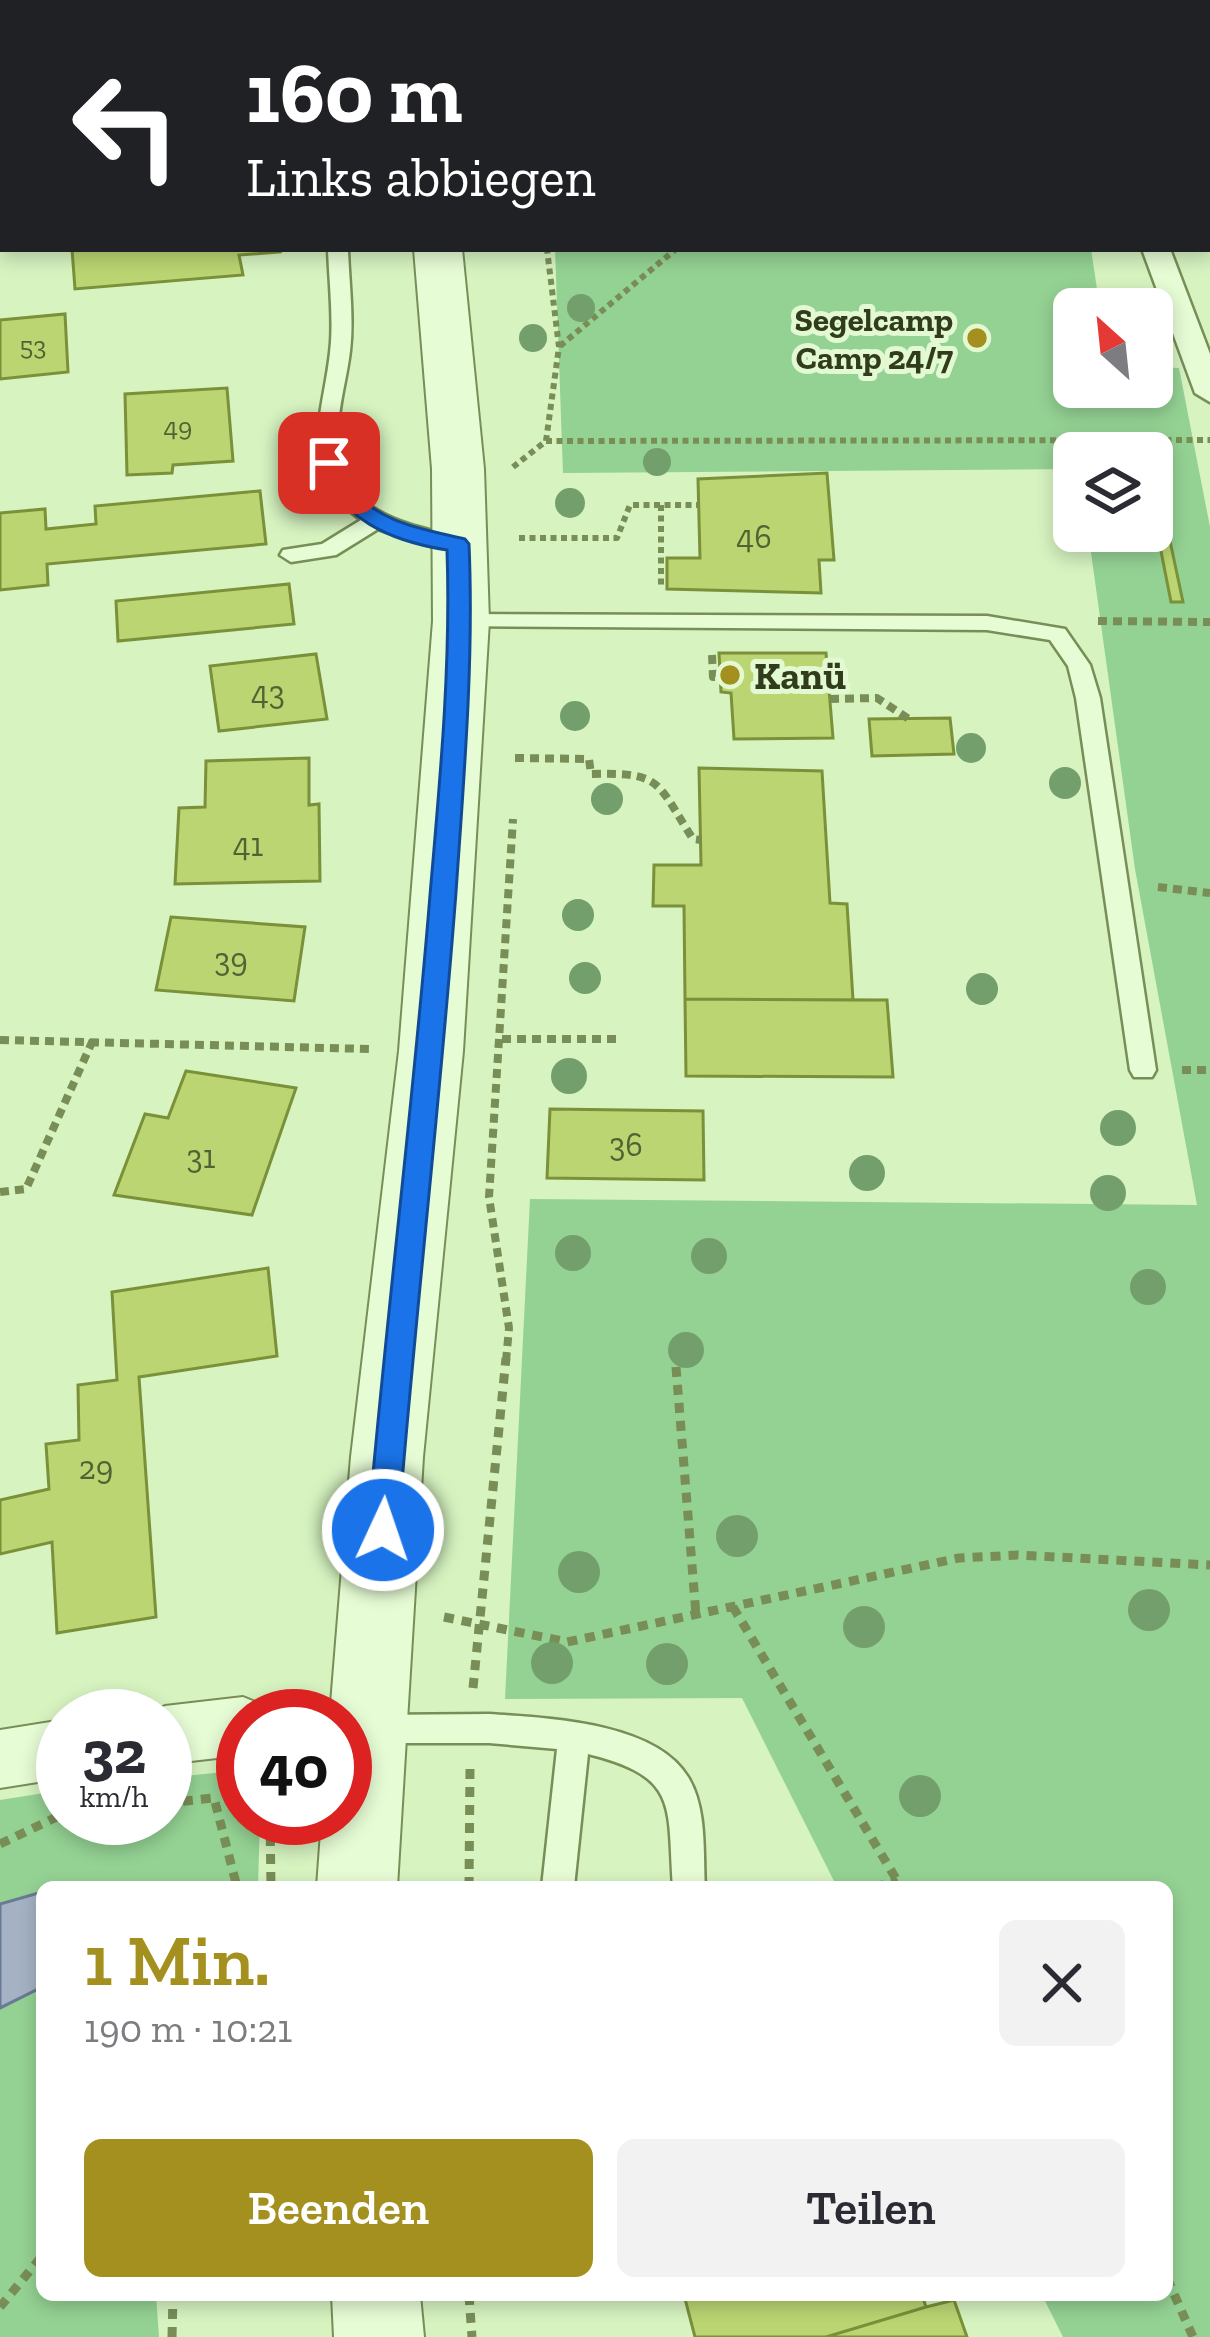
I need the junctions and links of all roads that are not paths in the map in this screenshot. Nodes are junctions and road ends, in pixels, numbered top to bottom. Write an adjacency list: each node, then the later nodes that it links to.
1 (338, 252): 5 (lane)
2 (438, 252): 6 (street)
3 (1157, 252): 4 (street)
4 (1210, 394)
5 (375, 521): 6 (lane); 7 (lane)
6 (458, 544): 8 (street)
7 (290, 555)
8 (461, 622): 9 (lane); 10 (street)
9 (1143, 1070)
10 (362, 1689)
11 (372, 1720): 12 (lane)
12 (574, 1736): 17 (lane); 18 (lane)
13 (36, 1753): 14 (street)
14 (0, 1759)
15 (357, 1845): 16 (street)
16 (357, 1881)
17 (559, 1881)
18 (688, 1881)
19 (376, 2301): 20 (street)
20 (379, 2337)

